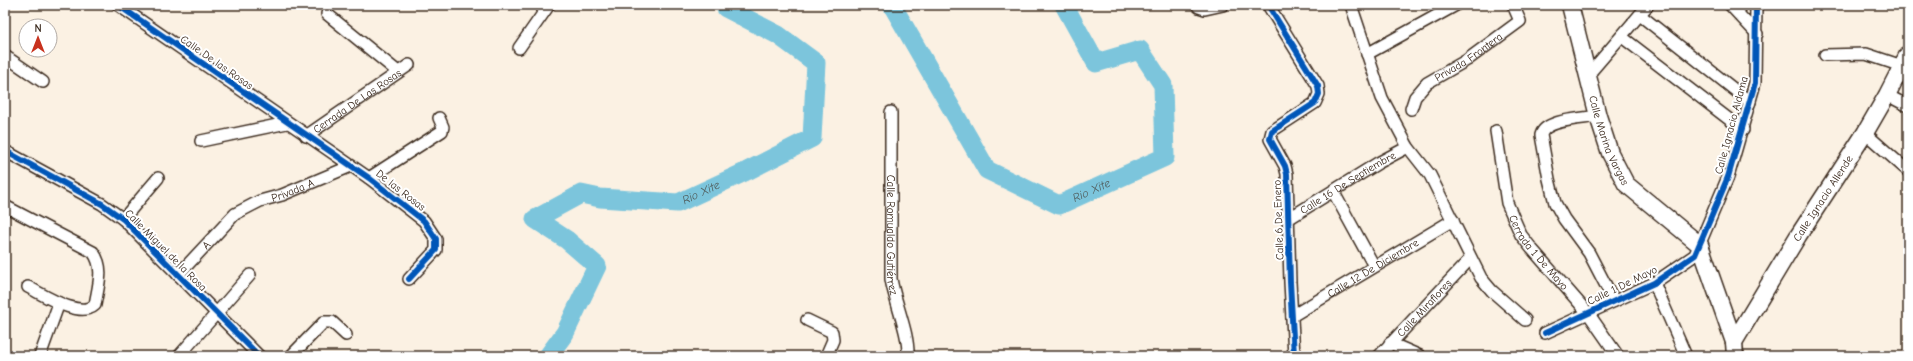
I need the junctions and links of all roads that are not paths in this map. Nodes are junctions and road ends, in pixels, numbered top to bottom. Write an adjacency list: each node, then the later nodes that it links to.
1 (118, 5): 33 (street, Calle De las Rosas)
2 (549, 5): 17 (street)
3 (1197, 5): 4 (street)
4 (1223, 5)
5 (1268, 5): 49 (street, Calle 6 De Enero)
6 (1350, 5): 18 (street)
7 (1456, 5): 18 (street)
8 (1513, 5): 29 (street, Privada Frontera)
9 (1570, 5): 24 (street, Calle Marina Vargas)
10 (1648, 5): 14 (street)
11 (1730, 5): 15 (street)
12 (1756, 5): 15 (street, Calle Ignacio Aldama)
13 (327, 14): 23 (street)
14 (1640, 15): 16 (street); 27 (street)
15 (1757, 34): 27 (street, Calle Ignacio Aldama)
16 (1622, 37): 24 (street); 34 (street)
17 (519, 48)
18 (1367, 54): 39 (street)
19 (1825, 55): 21 (street)
20 (5, 56): 25 (street)
21 (1905, 60): 26 (street, Calle Ignacio Allende)
22 (409, 65): 23 (street, Cerrada De Las Rosas)
23 (398, 72): 37 (street, Cerrada De Las Rosas)
24 (1588, 75): 31 (street, Calle Marina Vargas)
25 (43, 82)
26 (1887, 95): 28 (street); 36 (street, Calle Ignacio Allende)
27 (1750, 102): 34 (street, Calle Ignacio Aldama)
28 (1908, 106)
29 (1411, 109)
30 (891, 112): 75 (street, Calle Romualdo Gutiérrez)
31 (1598, 116): 51 (street, Calle Marina Vargas); 59 (street)
32 (438, 118): 44 (street)
33 (287, 123): 37 (street, Calle De las Rosas); 38 (street)
34 (1743, 130): 51 (street, Calle Ignacio Aldama)
35 (1496, 131): 62 (street, Cerrada 1 De Mayo)
36 (1865, 133): 42 (street); 69 (street, Calle Ignacio Allende)
37 (306, 136): 41 (street, De las Rosas)
38 (201, 141)
39 (1408, 147): 45 (street, Calle 16 De Septiembre); 50 (street)
40 (5, 151): 48 (street, Calle Miguel de la Rosa)
41 (351, 166): 44 (street, De las Rosas); 47 (street, Privada A)
42 (1908, 171)
43 (158, 178): 48 (street)
44 (369, 178): 56 (street, De las Rosas)
45 (1334, 193): 49 (street, Calle 16 De Septiembre); 53 (street)
46 (5, 206): 60 (street)
47 (235, 214): 54 (street, A)
48 (123, 219): 54 (street, Calle Miguel de la Rosa)
49 (1288, 220): 63 (street, Calle 6 De Enero)
50 (1453, 220): 52 (street); 53 (street, Calle 12 De Diciembre)
51 (1700, 246): 57 (street, Calle 1 De Mayo); 69 (street)
52 (1470, 259): 65 (street); 68 (street, Calle Miraflores)
53 (1374, 266): 63 (street, Calle 12 De Diciembre)
54 (178, 275): 61 (street, Calle Miguel de la Rosa)
55 (250, 275): 61 (street)
56 (409, 279)
57 (1654, 283): 59 (street, Calle 1 De Mayo); 80 (street)
58 (28, 288): 60 (street)
59 (1614, 301): 62 (street, Calle 1 De Mayo)
60 (58, 303): 70 (street)
61 (216, 313): 71 (street); 72 (street, Calle Miguel de la Rosa)
62 (1588, 313): 66 (street, Calle 1 De Mayo); 79 (street, Cerrada 1 De Mayo)
63 (1292, 316): 76 (street, Calle 6 De Enero)
64 (807, 320): 74 (street)
65 (1525, 320)
66 (1545, 333)
67 (346, 335): 73 (street)
68 (1390, 344): 77 (street, Calle Miraflores); 78 (street)
69 (1735, 349)
70 (40, 356)
71 (179, 356)
72 (259, 356)
73 (291, 356)
74 (826, 356)
75 (908, 356)
76 (1294, 356)
77 (1379, 356)
78 (1420, 356)
79 (1618, 356)
80 (1686, 356)

